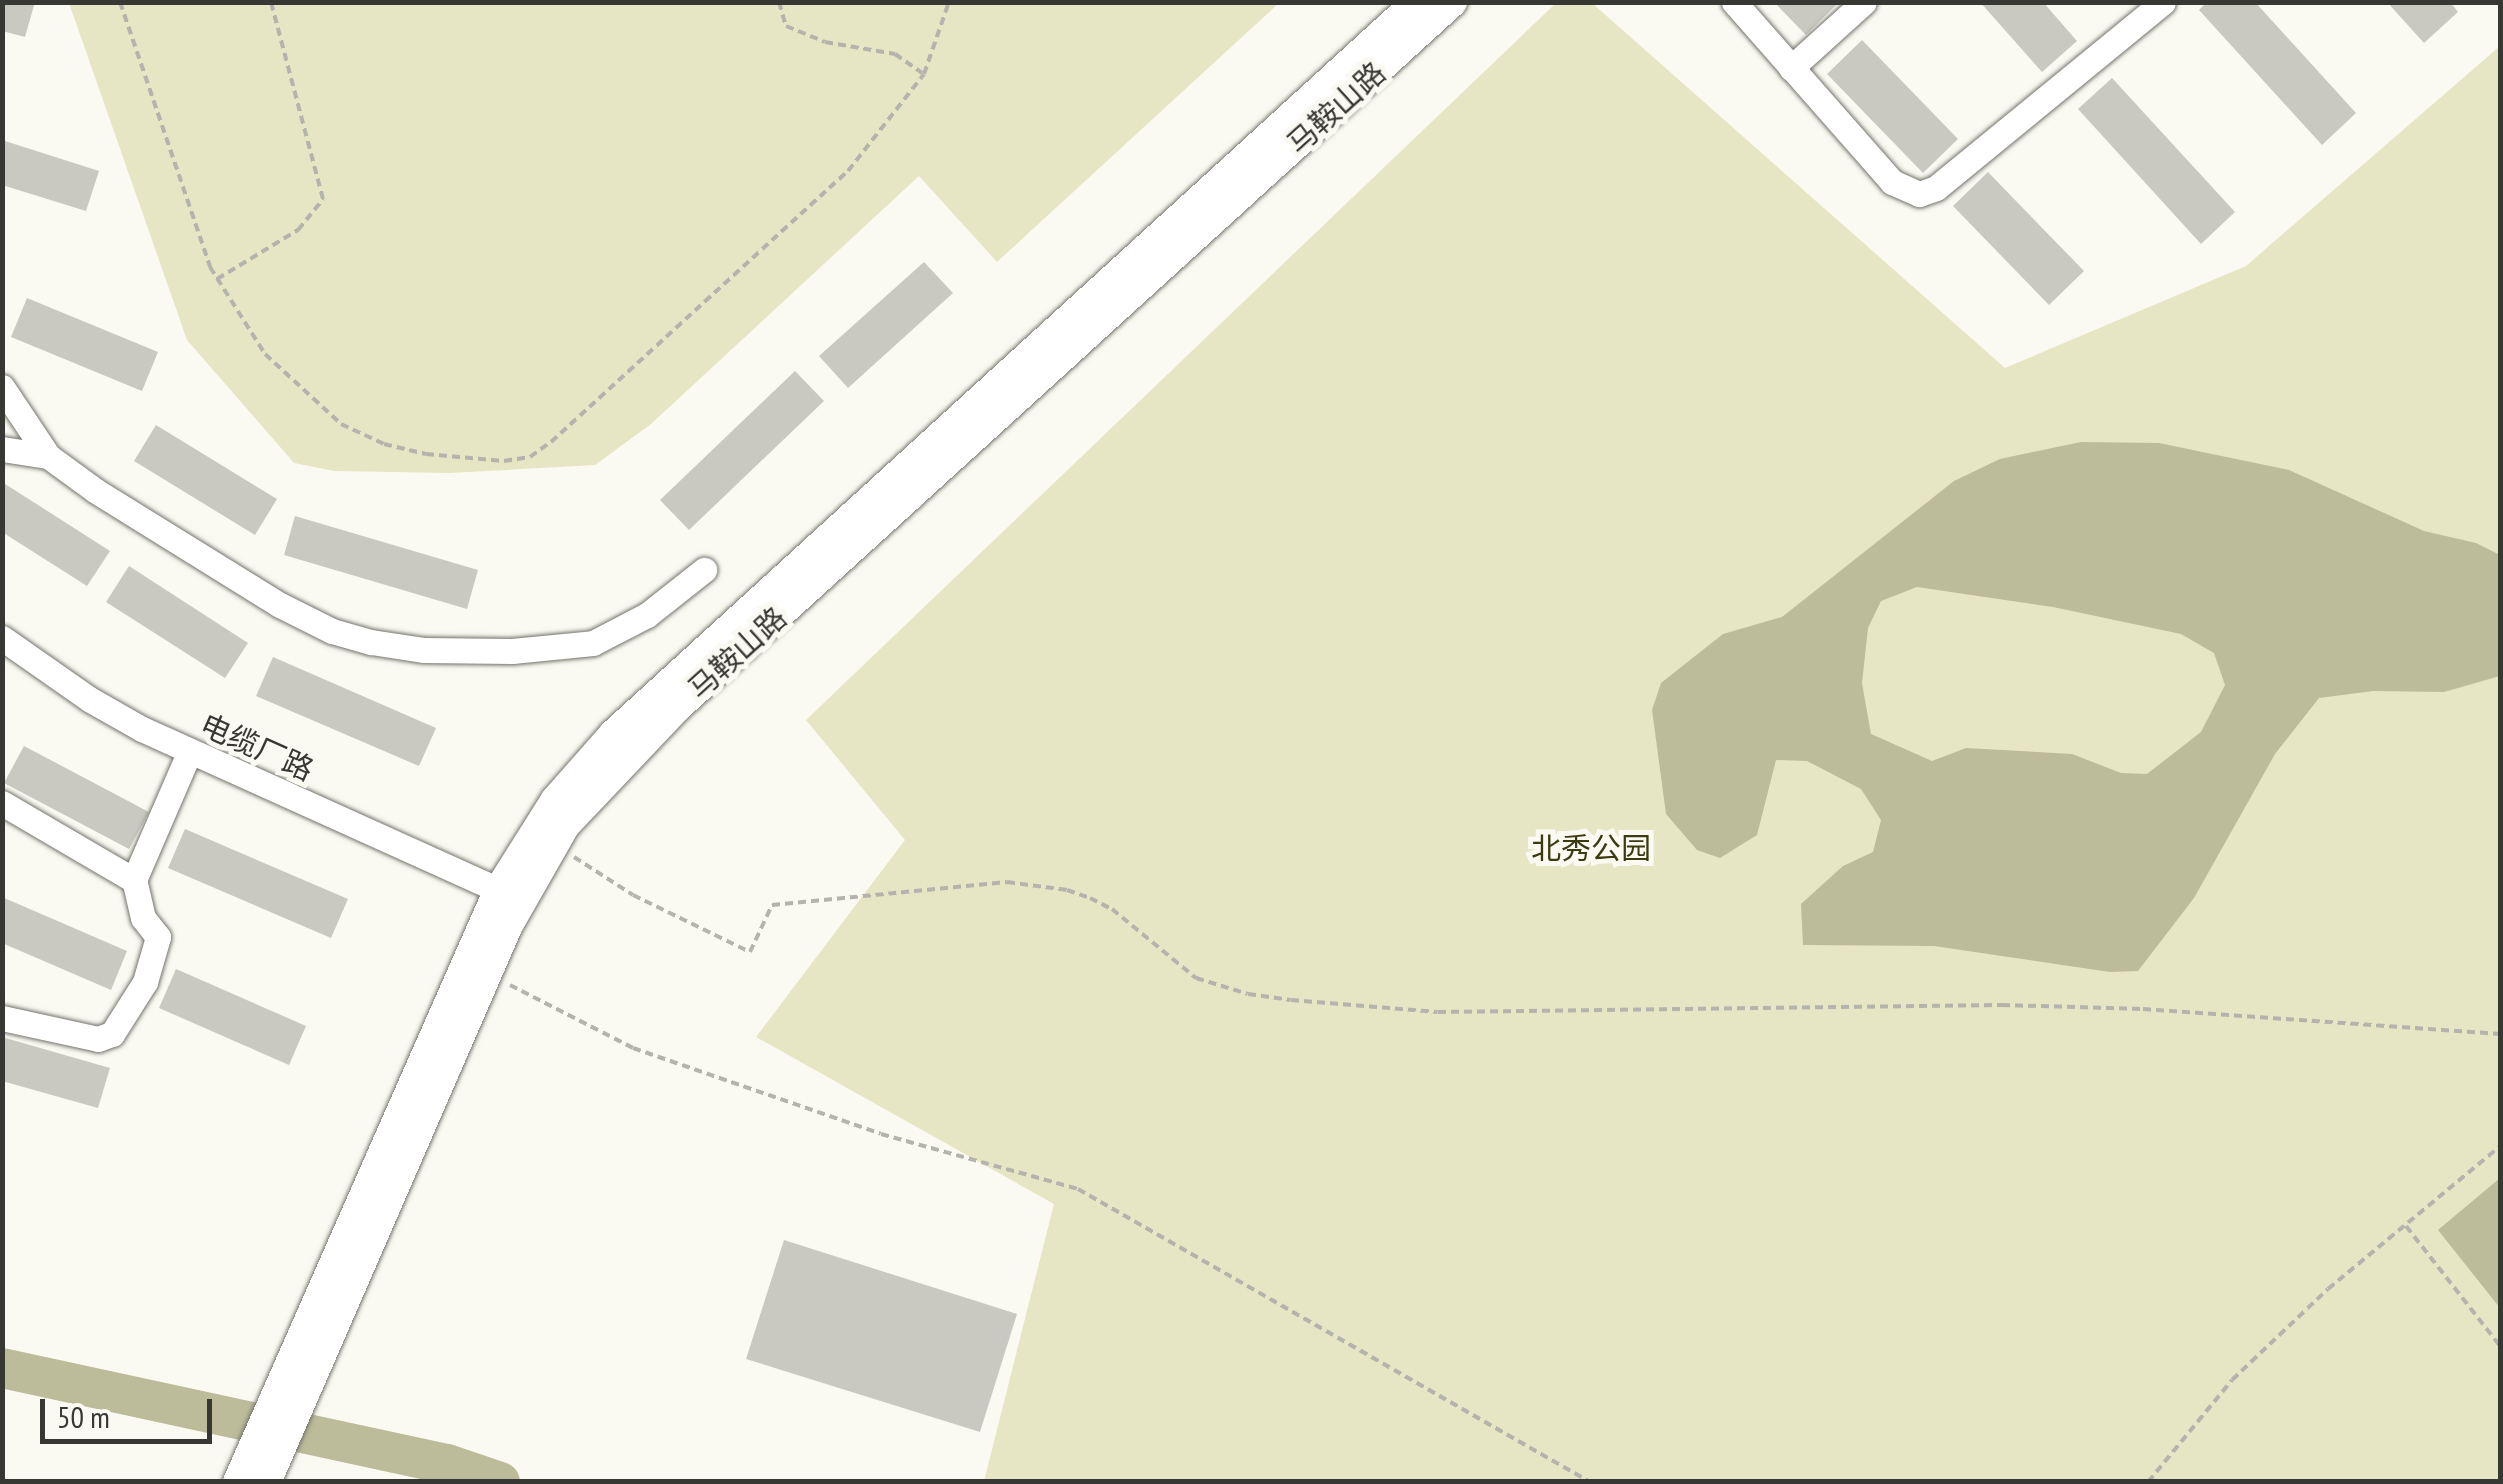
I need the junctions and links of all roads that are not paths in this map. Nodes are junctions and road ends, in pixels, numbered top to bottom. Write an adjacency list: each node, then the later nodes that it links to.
1 (1416, 2): 15 (main road, 马鞍山路)
2 (1452, 2): 17 (main road, 马鞍山路)
3 (1734, 2): 6 (street)
4 (1864, 2): 6 (street)
5 (2163, 2): 6 (street)
6 (1792, 68)
7 (2, 387): 9 (street)
8 (2, 449): 9 (street)
9 (48, 456): 10 (street)
10 (704, 570)
11 (2, 638): 12 (street, 电缆厂路)
12 (189, 753): 14 (street); 15 (street, 电缆厂路)
13 (2, 803): 14 (street)
14 (134, 880): 16 (street)
15 (499, 890): 17 (main road, 马鞍山路)
16 (2, 1018)
17 (362, 1233): 18 (main road, 马鞍山路); 19 (main road, 马鞍山路)
18 (238, 1482)
19 (266, 1482)

